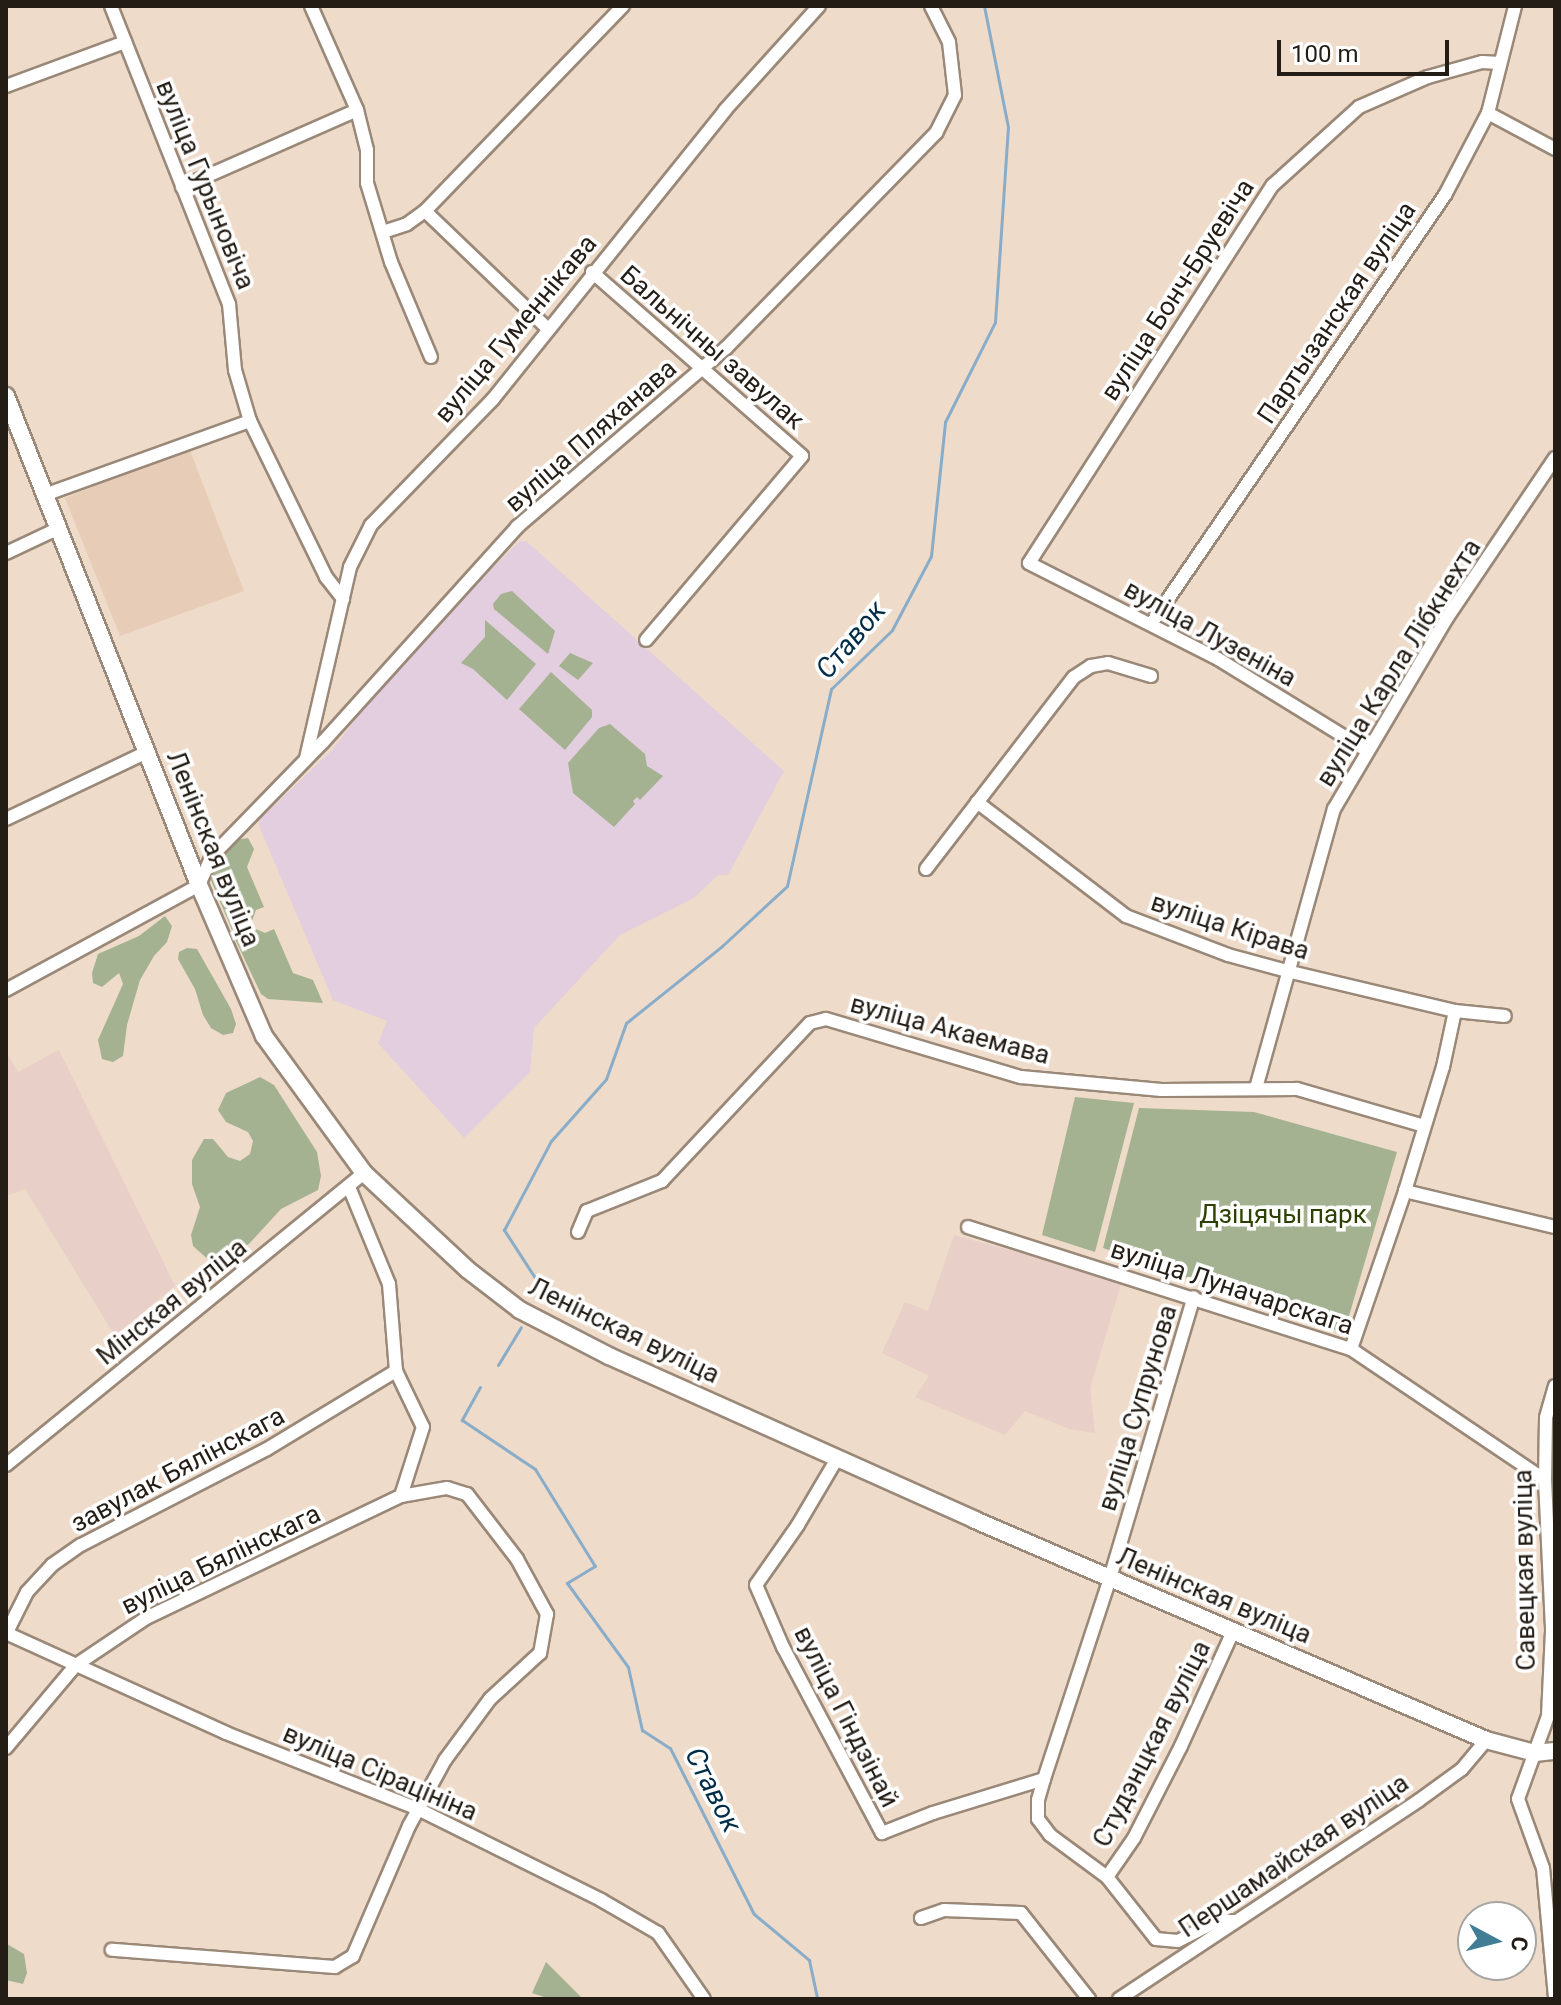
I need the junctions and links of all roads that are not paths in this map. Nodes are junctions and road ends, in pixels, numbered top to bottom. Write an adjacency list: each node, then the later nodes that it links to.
1 (111, 6): 7 (street, вуліца Гурыновіча)
2 (311, 6): 10 (street)
3 (623, 6): 14 (street)
4 (819, 6): 16 (street, вуліца Гуменнікава)
5 (931, 6): 19 (street, вуліца Пляханава)
6 (1515, 6): 8 (street, Партызанская вуліца)
7 (125, 42): 9 (street); 13 (street, вуліца Гурыновіча)
8 (1500, 63): 11 (street, Партызанская вуліца); 26 (street, вуліца Бонч-Бруевіча)
9 (6, 86)
10 (357, 110): 13 (street); 15 (street)
11 (1488, 113): 12 (street); 28 (street, Партызанская вуліца)
12 (1555, 149)
13 (182, 187): 21 (street, вуліца Гурыновіча)
14 (425, 211): 15 (street); 17 (street)
15 (383, 232): 18 (street)
16 (592, 272): 17 (street, вуліца Гуменнікава); 19 (street, Бальнічны завулак)
17 (547, 328): 27 (street, вуліца Гуменнікава)
18 (431, 357)
19 (704, 368): 29 (street, Бальнічны завулак); 33 (street, вуліца Пляханава)
20 (6, 396): 23 (main road, Ленінская вуліца)
21 (250, 421): 23 (street); 27 (street, вуліца Гурыновіча)
22 (1555, 458): 31 (street, вуліца Карла Лібкнехта)
23 (44, 495): 24 (main road, Ленінская вуліца)
24 (57, 529): 25 (street); 32 (main road, Ленінская вуліца)
25 (6, 553)
26 (1029, 563): 28 (street, вуліца Лузеніна)
27 (343, 599): 33 (street, вуліца Гуменнікава)
28 (1151, 624): 31 (street, вуліца Лузеніна)
29 (646, 640)
30 (1151, 676): 34 (street)
31 (1366, 750): 38 (street, вуліца Карла Лібкнехта)
32 (147, 752): 35 (street); 37 (main road, Ленінская вуліца)
33 (305, 761): 37 (street, вуліца Пляханава)
34 (977, 802): 36 (street); 38 (street, вуліца Кірава)
35 (6, 819)
36 (926, 869)
37 (199, 885): 39 (street); 44 (main road, Ленінская вуліца)
38 (1291, 972): 40 (street, вуліца Кірава); 42 (street, вуліца Карла Лібкнехта)
39 (6, 990)
40 (1455, 1011): 41 (street, вуліца Кірава); 43 (street)
41 (1505, 1016)
42 (1256, 1088): 43 (street, вуліца Акаемава); 49 (street, вуліца Акаемава)
43 (1424, 1126): 46 (street)
44 (364, 1173): 45 (street, Мінская вуліца); 54 (main road, Ленінская вуліца)
45 (349, 1187): 52 (street); 55 (street, Мінская вуліца)
46 (1405, 1191): 48 (street); 51 (street)
47 (968, 1227): 50 (street, вуліца Луначарскага)
48 (1555, 1227)
49 (578, 1232)
50 (1194, 1297): 51 (street, вуліца Луначарскага); 59 (street, вуліца Супрунова)
51 (1351, 1349): 56 (street, вуліца Луначарскага)
52 (396, 1371): 57 (street); 61 (street, завулак Бялінскага)
53 (1555, 1386): 56 (street, Савецкая вуліца)
54 (838, 1457): 59 (main road, Ленінская вуліца); 67 (street, вуліца Гіндзінай)
55 (6, 1465)
56 (1545, 1480): 58 (street, Савецкая вуліца)
57 (401, 1496): 62 (street, вуліца Бялінскага); 68 (street, вуліца Бялінскага)
58 (1550, 1501): 66 (street, Савецкая вуліца)
59 (1110, 1578): 60 (main road, Ленінская вуліца); 67 (street, вуліца Супрунова)
60 (1234, 1629): 63 (main road, Ленінская вуліца); 69 (street, Студэнцкая вуліца)
61 (6, 1634): 62 (street, вуліца Сірацініна)
62 (76, 1665): 64 (street, вуліца Бялінскага); 68 (street, вуліца Сірацініна)
63 (1486, 1740): 66 (main road, Ленінская вуліца); 71 (street, Першамайская вуліца)
64 (6, 1748)
65 (1555, 1751): 66 (main road, Ленінская вуліца)
66 (1535, 1753): 73 (street, Савецкая вуліца)
67 (1044, 1779): 69 (street)
68 (418, 1809): 72 (street); 74 (street, вуліца Сірацініна)
69 (1107, 1877): 71 (street)
70 (921, 1918): 75 (street)
71 (1234, 1921): 76 (street, Першамайская вуліца)
72 (112, 1950)
73 (1555, 1997)
74 (704, 1999)
75 (1089, 1999)
76 (1119, 1999)

